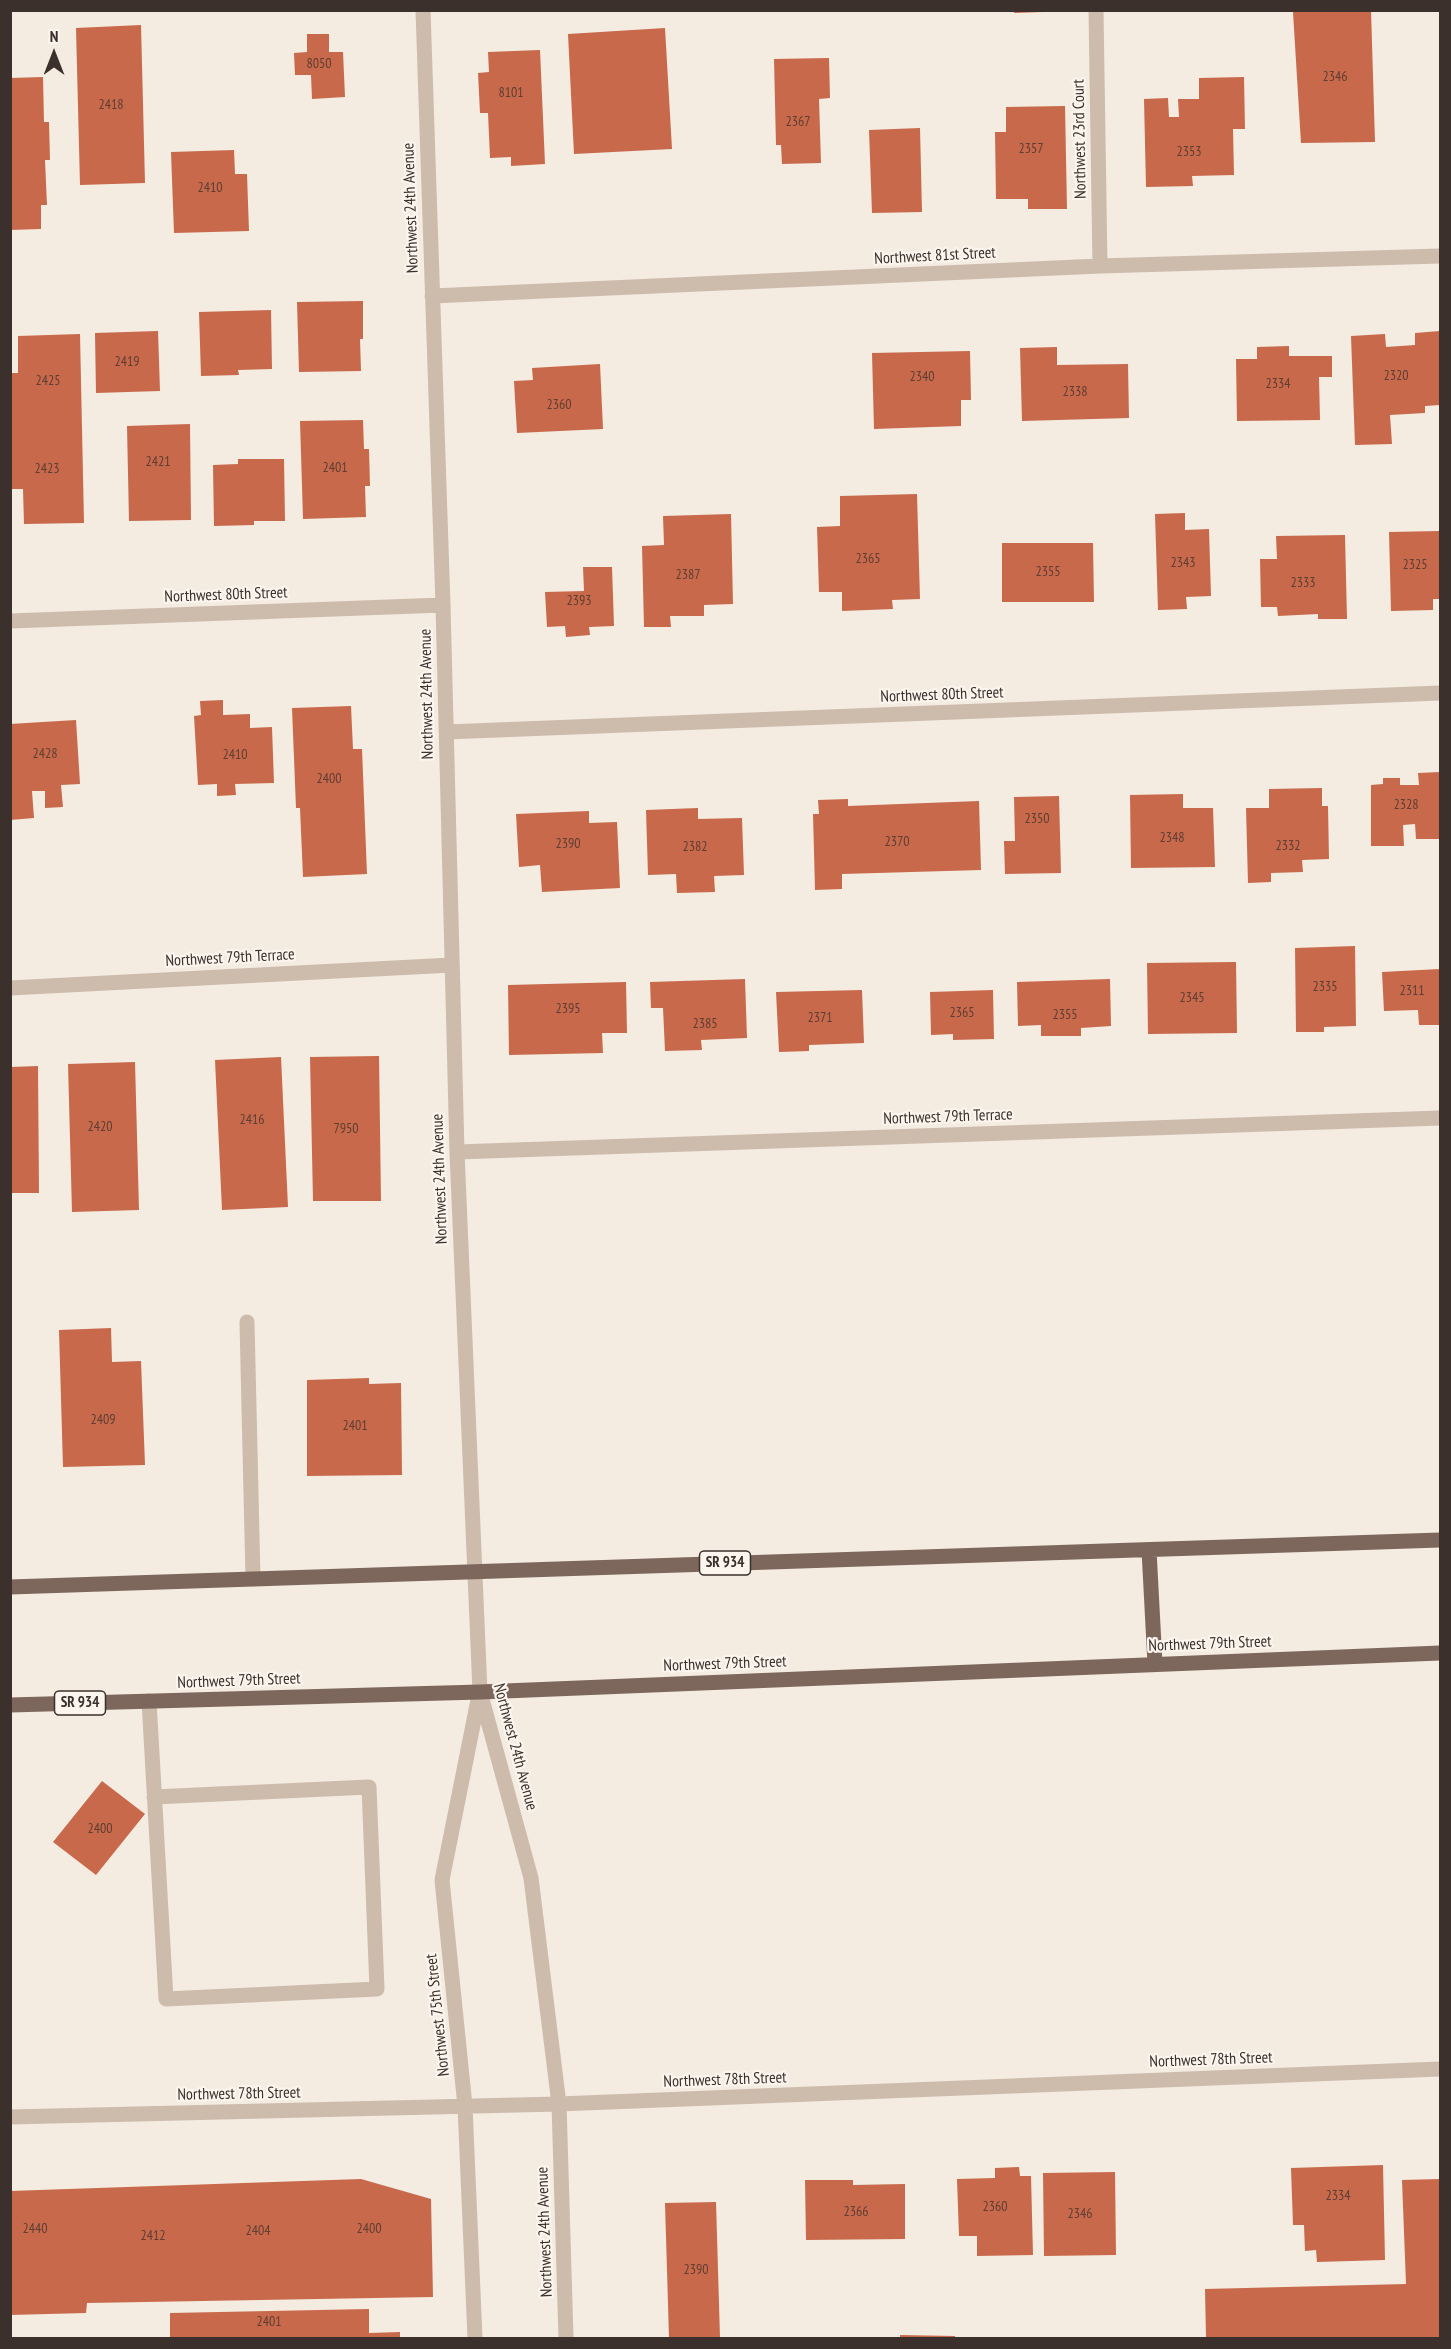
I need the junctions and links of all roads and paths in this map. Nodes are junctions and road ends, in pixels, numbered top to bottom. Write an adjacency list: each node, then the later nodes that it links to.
1 (423, 10): 5 (street, Northwest 24th Avenue)
2 (1096, 10): 4 (street, Northwest 23rd Court)
3 (1440, 256): 4 (street, Northwest 81st Street)
4 (1100, 267): 5 (street, Northwest 81st Street)
5 (432, 296): 6 (street, Northwest 24th Avenue)
6 (443, 605): 7 (street, Northwest 80th Street); 9 (street, Northwest 24th Avenue)
7 (10, 621)
8 (1440, 693): 9 (street, Northwest 80th Street)
9 (446, 732): 10 (street, Northwest 24th Avenue)
10 (452, 965): 11 (street, Northwest 79th Terrace); 13 (street, Northwest 24th Avenue)
11 (10, 988)
12 (1440, 1118): 13 (street, Northwest 79th Terrace)
13 (457, 1152): 17 (street, Northwest 24th Avenue)
14 (247, 1322): 18 (street)
15 (1440, 1540): 16 (main road, SR 934)
16 (1149, 1550): 17 (main road, SR 934); 21 (main road)
17 (473, 1571): 18 (main road, SR 934); 22 (street, Northwest 24th Avenue)
18 (253, 1579): 19 (main road, SR 934)
19 (10, 1587)
20 (1440, 1653): 21 (main road, Northwest 79th Street / SR 934)
21 (1155, 1664): 22 (main road, Northwest 79th Street / SR 934)
22 (480, 1692): 23 (main road, Northwest 79th Street / SR 934); 27 (street, Northwest 24th Avenue); 28 (street, Northwest 75th Street)
23 (148, 1701): 24 (main road, Northwest 79th Street / SR 934); 25 (street)
24 (10, 1705)
25 (154, 1797): 25 (street)
26 (1440, 2069): 27 (street, Northwest 78th Street)
27 (559, 2104): 28 (street, Northwest 78th Street); 31 (street, Northwest 24th Avenue)
28 (465, 2106): 29 (street, Northwest 78th Street); 30 (street, Northwest 75th Street)
29 (10, 2117)
30 (475, 2338)
31 (566, 2338)

